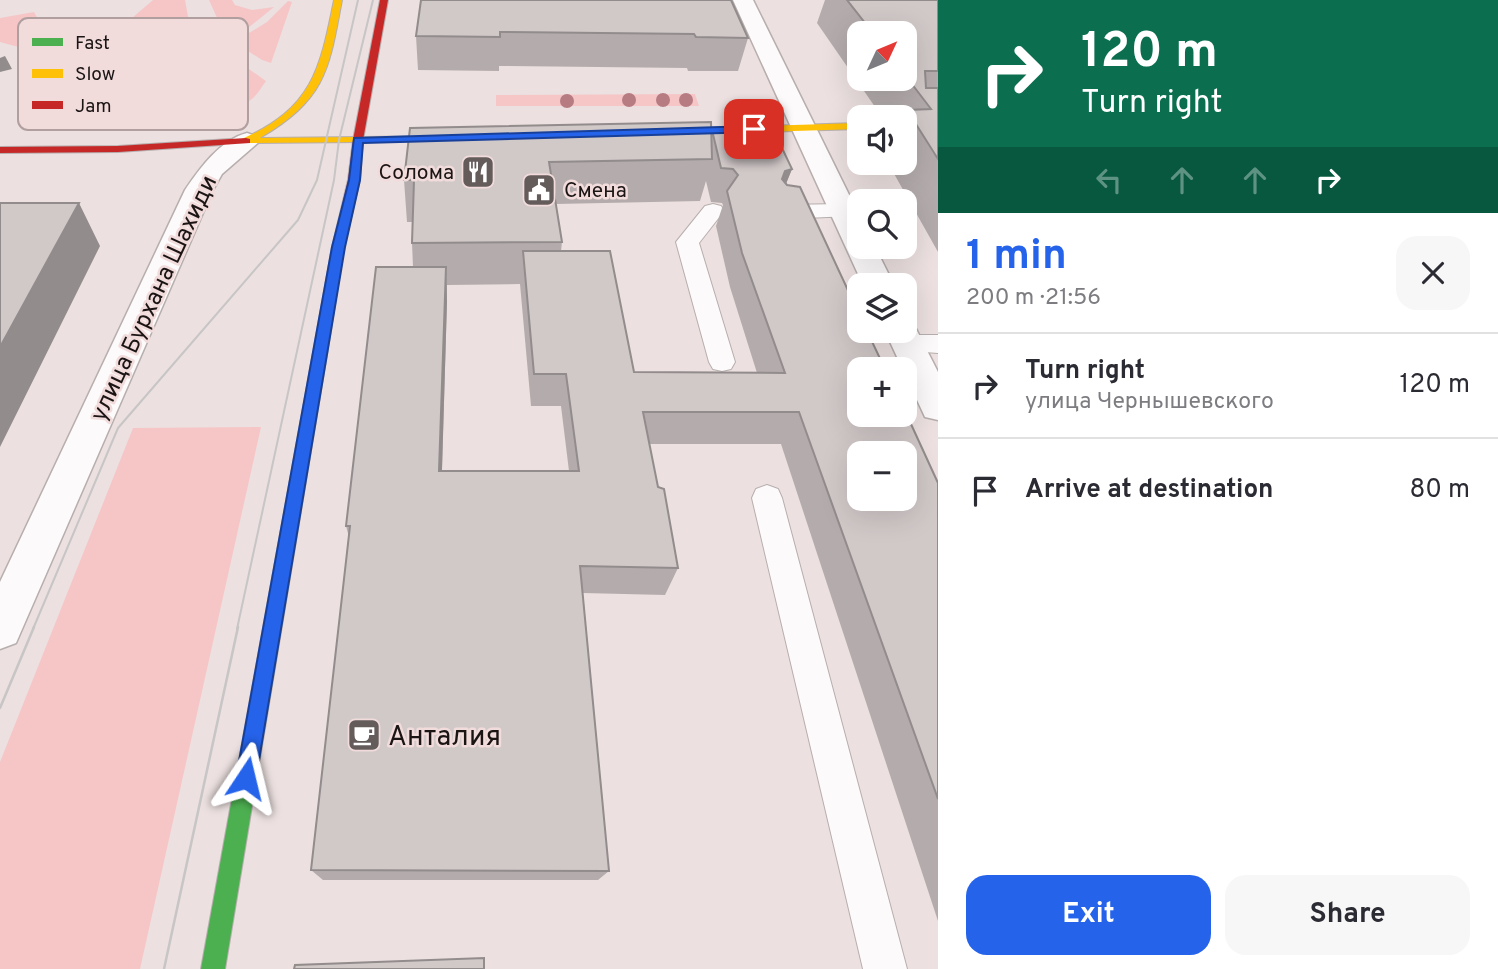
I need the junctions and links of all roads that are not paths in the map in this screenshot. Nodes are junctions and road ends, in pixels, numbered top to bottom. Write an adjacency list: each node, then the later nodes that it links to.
1 (338, 0): 9 (main road, улица Бурхана Шахиди)
2 (384, 0): 8 (main road)
3 (743, 0): 5 (street)
4 (847, 126): 5 (main road)
5 (802, 128): 6 (main road); 12 (street)
6 (678, 132)
7 (477, 138): 8 (main road)
8 (358, 140): 9 (main road); 20 (main road)
9 (247, 141): 10 (main road); 19 (street, улица Бурхана Шахиди)
10 (0, 150)
11 (713, 211): 16 (lane)
12 (843, 211): 13 (lane); 14 (street)
13 (782, 212)
14 (847, 219)
15 (917, 342): 17 (street)
16 (722, 362)
17 (938, 407)
18 (767, 498): 21 (lane)
19 (0, 629)
20 (213, 969)
21 (886, 969)

